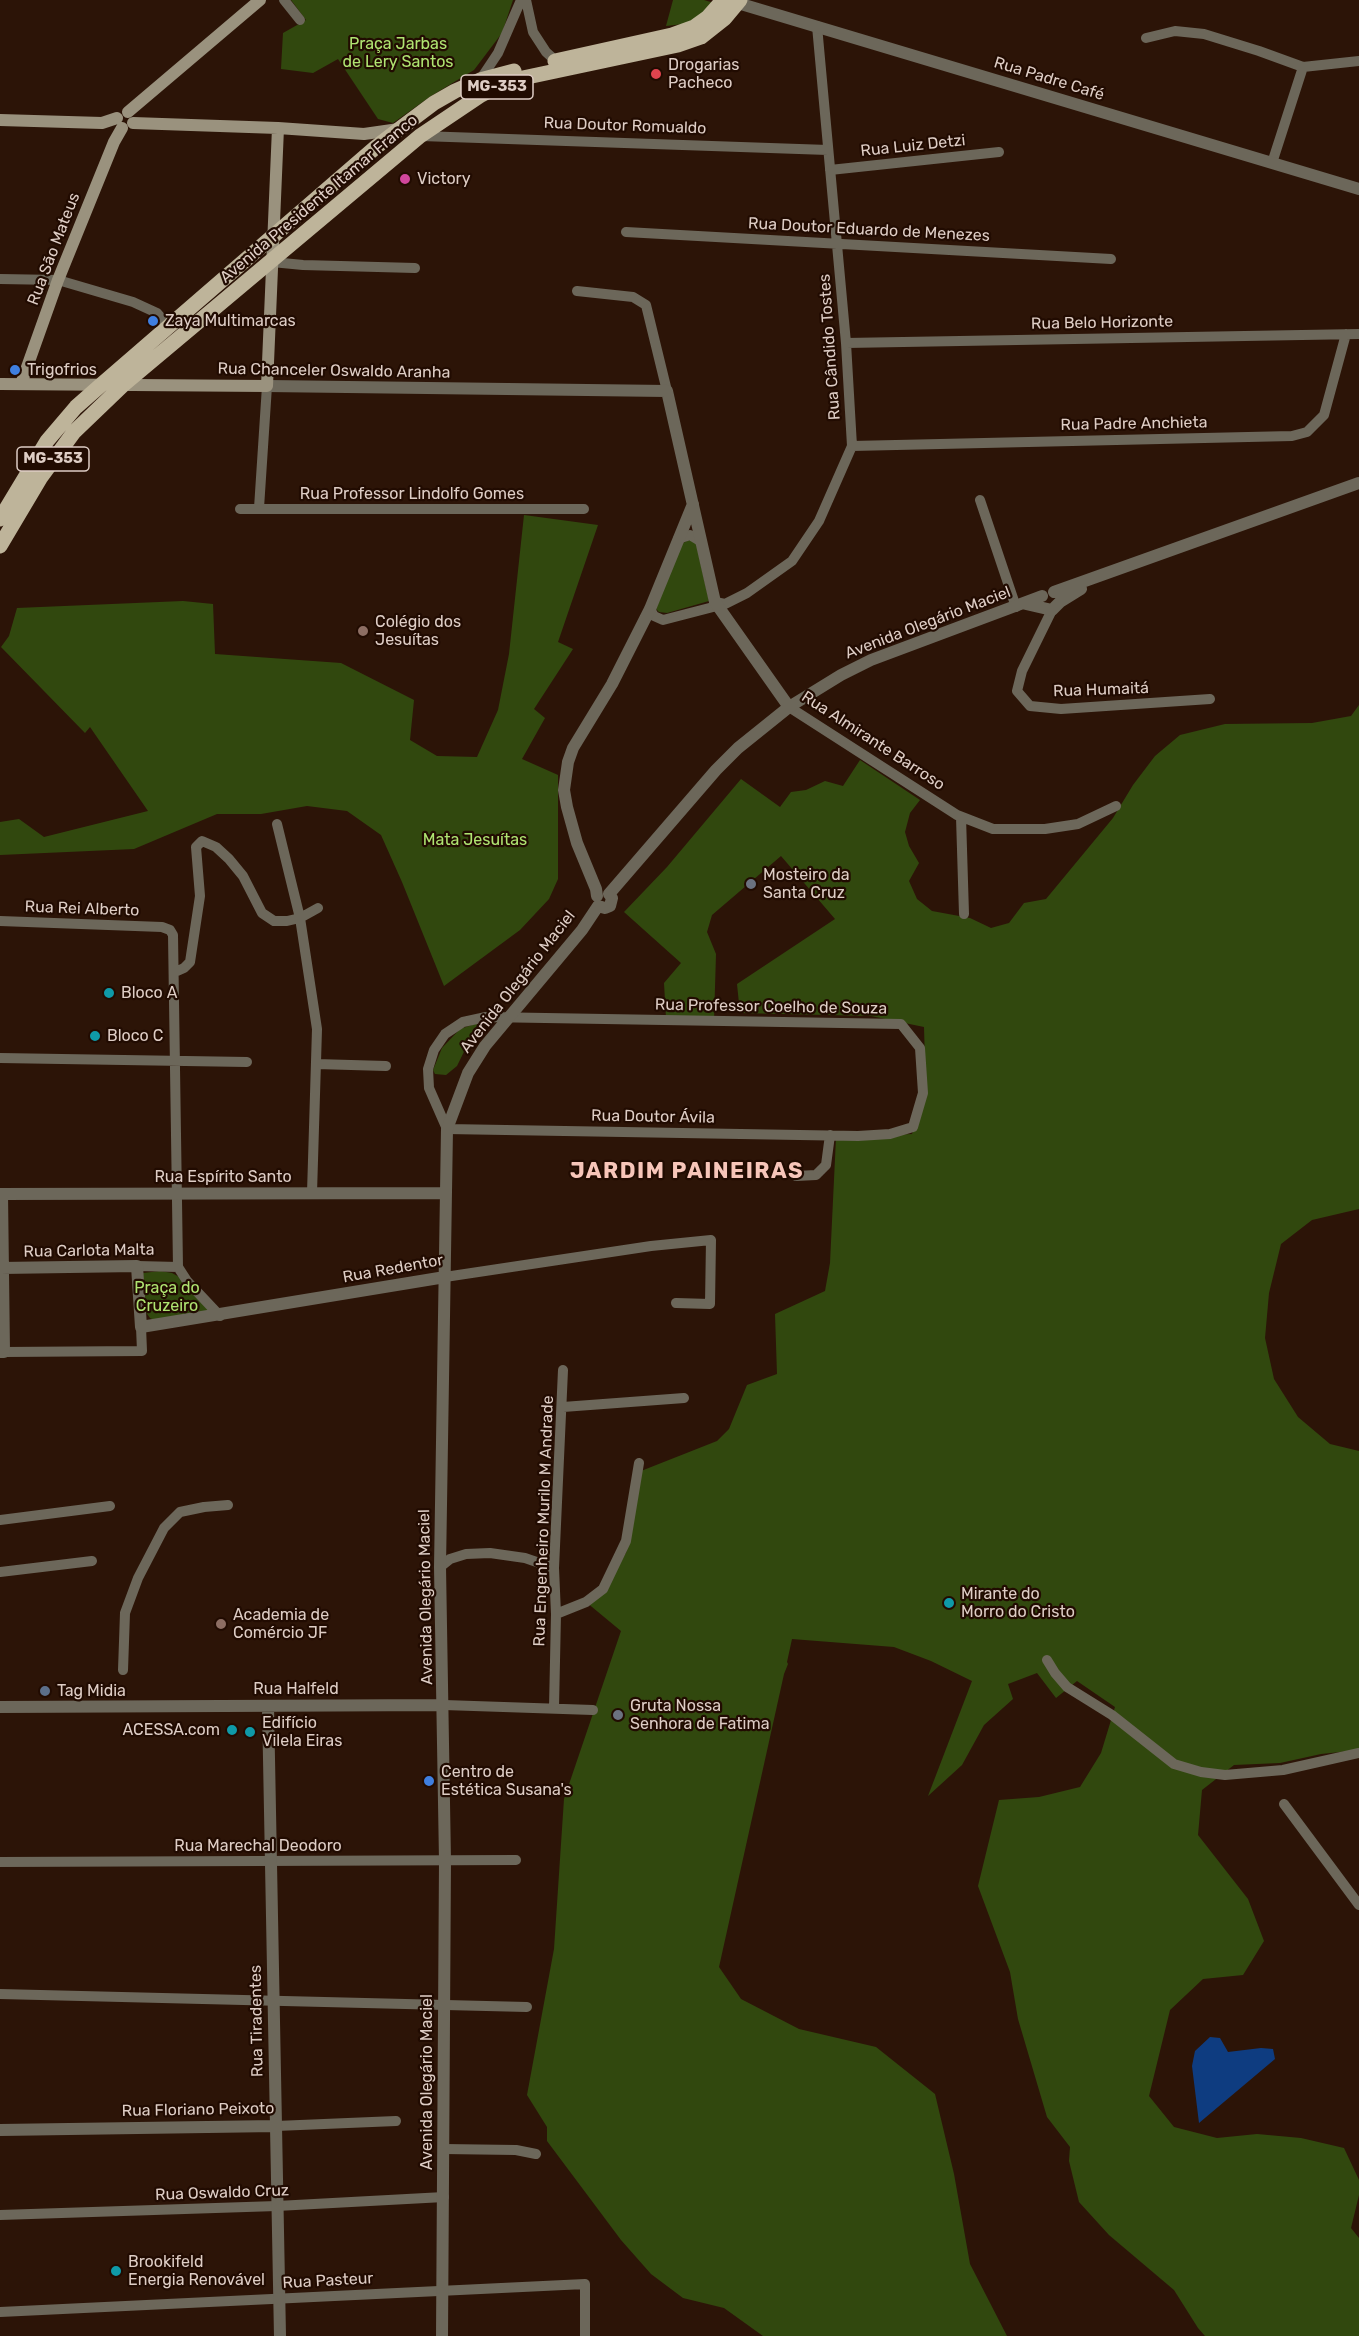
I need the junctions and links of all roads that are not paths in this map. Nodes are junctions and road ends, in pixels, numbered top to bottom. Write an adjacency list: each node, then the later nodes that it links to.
1 (260, 0): 14 (main road, Rua São Mateus)
2 (284, 0): 6 (street)
3 (521, 0): 12 (street)
4 (526, 0): 9 (street)
5 (732, 1): 7 (street, Rua Padre Café); 9 (main road, Avenida Presidente Itamar Franco / MG-353); 19 (main road, Avenida Presidente Itamar Franco / MG-353)
6 (300, 20)
7 (817, 26): 22 (street, Rua Cândido Tostes); 24 (street, Rua Padre Café)
8 (1146, 38): 11 (street)
9 (556, 61): 12 (main road, Avenida Presidente Itamar Franco / MG-353)
10 (1359, 61): 11 (street)
11 (1303, 67): 24 (street)
12 (480, 80): 17 (main road, Avenida Presidente Itamar Franco / MG-353)
13 (0, 120): 15 (main road)
14 (125, 120): 15 (main road); 16 (main road); 20 (main road, Rua São Mateus)
15 (102, 123): 20 (main road)
16 (278, 128): 18 (main road); 28 (main road)
17 (400, 128): 18 (main road); 21 (main road, Avenida Presidente Itamar Franco / MG-353)
18 (364, 134): 21 (street)
19 (420, 136): 22 (street, Rua Doutor Romualdo); 29 (main road, Avenida Presidente Itamar Franco / MG-353)
20 (114, 142): 36 (main road, Rua São Mateus)
21 (376, 147): 28 (main road, Avenida Presidente Itamar Franco / MG-353)
22 (828, 150): 25 (street, Rua Cândido Tostes)
23 (999, 152): 25 (street, Rua Luiz Detzi)
24 (1272, 163): 26 (street, Rua Padre Café)
25 (830, 170): 30 (street, Rua Cândido Tostes)
26 (1359, 189)
27 (626, 232): 30 (street, Rua Doutor Eduardo de Menezes)
28 (274, 235): 29 (main road); 32 (main road); 38 (main road, Avenida Presidente Itamar Franco / MG-353)
29 (292, 243): 32 (main road, Avenida Presidente Itamar Franco / MG-353); 33 (street)
30 (837, 244): 31 (street, Rua Doutor Eduardo de Menezes); 41 (street, Rua Cândido Tostes)
31 (1111, 259)
32 (272, 262): 33 (street); 45 (main road, Avenida Presidente Itamar Franco / MG-353); 46 (main road)
33 (303, 265): 34 (street)
34 (415, 268)
35 (0, 279): 36 (street)
36 (58, 280): 38 (street); 43 (main road, Rua São Mateus)
37 (577, 291): 47 (street, Rua Almirante Barroso)
38 (169, 327): 44 (main road, Avenida Presidente Itamar Franco / MG-353)
39 (1346, 334): 40 (street, Rua Belo Horizonte); 41 (street, Rua Belo Horizonte); 48 (street, Rua Padre Anchieta)
40 (1359, 334)
41 (846, 343): 48 (street, Rua Cândido Tostes)
42 (0, 384): 43 (main road, Rua Chanceler Oswaldo Aranha)
43 (21, 384): 44 (main road, Rua Chanceler Oswaldo Aranha)
44 (101, 385): 45 (main road, Rua Chanceler Oswaldo Aranha); 55 (main road, Avenida Presidente Itamar Franco / MG-353)
45 (123, 385): 46 (main road, Rua Chanceler Oswaldo Aranha); 58 (main road, Avenida Presidente Itamar Franco / MG-353)
46 (267, 386): 47 (street, Rua Chanceler Oswaldo Aranha); 53 (street)
47 (667, 391): 51 (street, Rua Almirante Barroso)
48 (852, 446): 60 (street, Rua Cândido Tostes)
49 (1359, 483): 59 (street, Avenida Olegário Maciel)
50 (980, 500): 61 (street)
51 (693, 503): 56 (street); 57 (street, Rua Almirante Barroso)
52 (240, 508): 53 (street, Rua Professor Lindolfo Gomes)
53 (260, 508): 54 (street, Rua Professor Lindolfo Gomes)
54 (584, 509)
55 (0, 519)
56 (678, 539): 57 (street); 62 (street)
57 (700, 541): 60 (street, Rua Almirante Barroso)
58 (0, 546)
59 (1050, 601): 61 (street, Avenida Olegário Maciel); 63 (street, Rua Humaitá)
60 (716, 604): 62 (street, Rua Cândido Tostes); 64 (street, Rua Almirante Barroso)
61 (1020, 606): 64 (street, Avenida Olegário Maciel)
62 (650, 609): 68 (street)
63 (1210, 699)
64 (789, 707): 66 (street, Rua Almirante Barroso); 68 (street, Avenida Olegário Maciel)
65 (1116, 806): 66 (street, Rua Almirante Barroso)
66 (961, 817): 70 (street)
67 (277, 824): 71 (street)
68 (601, 899): 74 (street, Avenida Olegário Maciel)
69 (318, 908): 71 (street)
70 (964, 914)
71 (300, 918): 73 (street); 78 (street)
72 (0, 921): 73 (street, Rua Rei Alberto)
73 (175, 972): 76 (street)
74 (510, 1017): 80 (street, Avenida Olegário Maciel); 80 (street); 82 (street, Rua Professor Coelho de Souza)
75 (0, 1058): 76 (street)
76 (175, 1061): 77 (street); 84 (street)
77 (247, 1062)
78 (316, 1064): 79 (street); 85 (street)
79 (386, 1066)
80 (447, 1129): 81 (street, Rua Doutor Ávila); 86 (street, Avenida Olegário Maciel)
81 (830, 1136): 82 (street, Rua Doutor Ávila); 83 (street)
82 (858, 1136)
83 (796, 1176)
84 (177, 1193): 85 (street, Rua Espírito Santo); 87 (street, Rua Espírito Santo); 89 (street)
85 (312, 1193): 86 (street, Rua Espírito Santo)
86 (446, 1193): 91 (street, Avenida Olegário Maciel)
87 (1, 1194): 90 (street)
88 (137, 1266): 89 (street, Rua Carlota Malta); 90 (street, Rua Carlota Malta); 94 (street)
89 (178, 1267): 93 (street)
90 (1, 1268): 95 (street)
91 (444, 1277): 92 (street, Rua Redentor); 93 (street, Rua Redentor); 104 (street, Avenida Olegário Maciel)
92 (676, 1303)
93 (220, 1316): 94 (street, Rua Redentor)
94 (141, 1327): 95 (street)
95 (2, 1352)
96 (563, 1370): 98 (street, Rua Engenheiro Murilo M Andrade)
97 (684, 1398): 98 (street)
98 (563, 1407): 105 (street, Rua Engenheiro Murilo M Andrade)
99 (639, 1463): 107 (street)
100 (228, 1505): 109 (street)
101 (110, 1506): 102 (street)
102 (0, 1520)
103 (92, 1561): 106 (street)
104 (440, 1567): 105 (street); 110 (street, Avenida Olegário Maciel)
105 (554, 1568): 107 (street, Rua Engenheiro Murilo M Andrade)
106 (0, 1572)
107 (556, 1614): 113 (street, Rua Engenheiro Murilo M Andrade)
108 (1047, 1660): 115 (street)
109 (123, 1670)
110 (444, 1705): 111 (street, Rua Halfeld); 113 (street, Rua Halfeld); 119 (street, Avenida Olegário Maciel)
111 (268, 1706): 112 (street, Rua Halfeld); 118 (street, Rua Tiradentes)
112 (0, 1707)
113 (554, 1708): 114 (street, Rua Halfeld)
114 (593, 1710)
115 (1359, 1753)
116 (1284, 1804): 121 (street)
117 (516, 1860): 119 (street, Rua Marechal Deodoro)
118 (271, 1861): 119 (street, Rua Marechal Deodoro); 120 (street, Rua Marechal Deodoro); 125 (street, Rua Tiradentes)
119 (445, 1861): 126 (street, Avenida Olegário Maciel)
120 (0, 1862)
121 (1347, 1887): 122 (street); 123 (street)
122 (1359, 1887)
123 (1359, 1905)
124 (0, 1994): 125 (street)
125 (273, 2001): 126 (street); 129 (street, Rua Tiradentes)
126 (444, 2005): 127 (street); 131 (street, Avenida Olegário Maciel)
127 (527, 2007)
128 (396, 2121): 129 (street, Rua Floriano Peixoto)
129 (276, 2126): 130 (street, Rua Floriano Peixoto); 134 (street, Rua Tiradentes)
130 (0, 2130)
131 (444, 2149): 132 (street); 133 (street, Avenida Olegário Maciel)
132 (536, 2154)
133 (444, 2197): 134 (street, Rua Oswaldo Cruz); 136 (street, Avenida Olegário Maciel)
134 (277, 2206): 135 (street, Rua Oswaldo Cruz); 137 (street, Rua Tiradentes)
135 (0, 2215)
136 (442, 2291): 137 (street, Rua Pasteur); 140 (street, Avenida Olegário Maciel); 141 (street, Rua Pasteur)
137 (279, 2298): 138 (street, Rua Pasteur); 139 (street, Rua Tiradentes)
138 (0, 2312)
139 (280, 2336)
140 (442, 2336)
141 (585, 2336)

